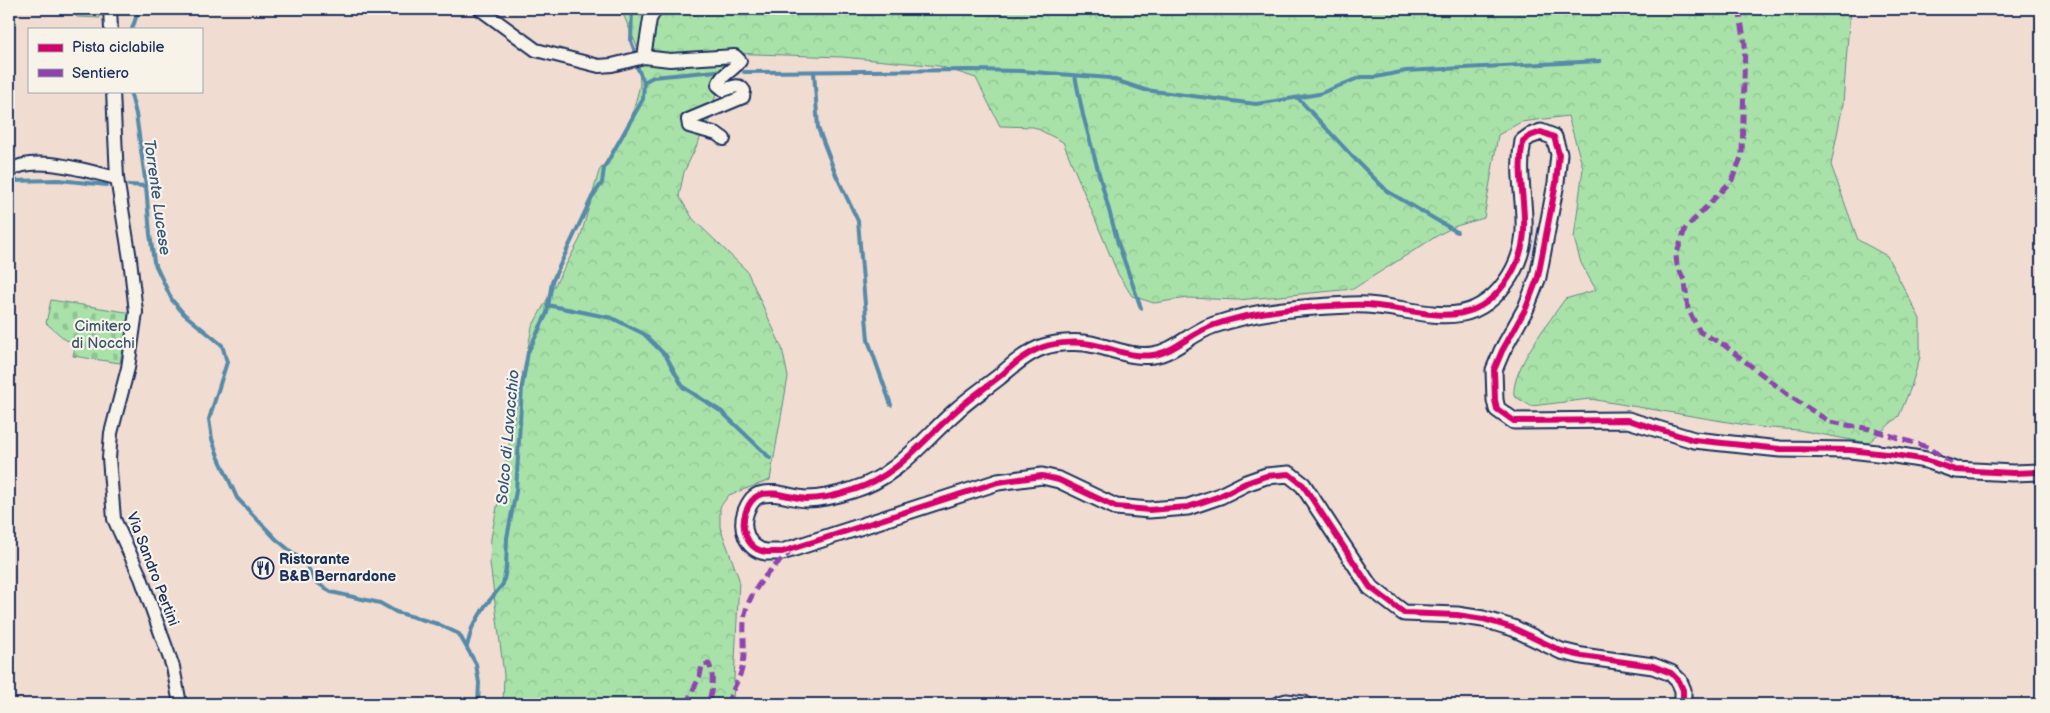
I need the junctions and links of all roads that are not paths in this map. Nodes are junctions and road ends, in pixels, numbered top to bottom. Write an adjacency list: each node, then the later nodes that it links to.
1 (110, 9): 4 (street)
2 (480, 9): 5 (street)
3 (656, 9): 5 (street)
4 (111, 28)
5 (644, 57): 7 (street)
6 (113, 92): 9 (street, Via Sandro Pertini)
7 (724, 139)
8 (9, 171): 9 (street)
9 (117, 178): 11 (street, Via Sandro Pertini)
10 (2041, 472): 14 (main road)
11 (180, 704)
12 (1280, 704): 13 (main road)
13 (1304, 704)
14 (1683, 704)

